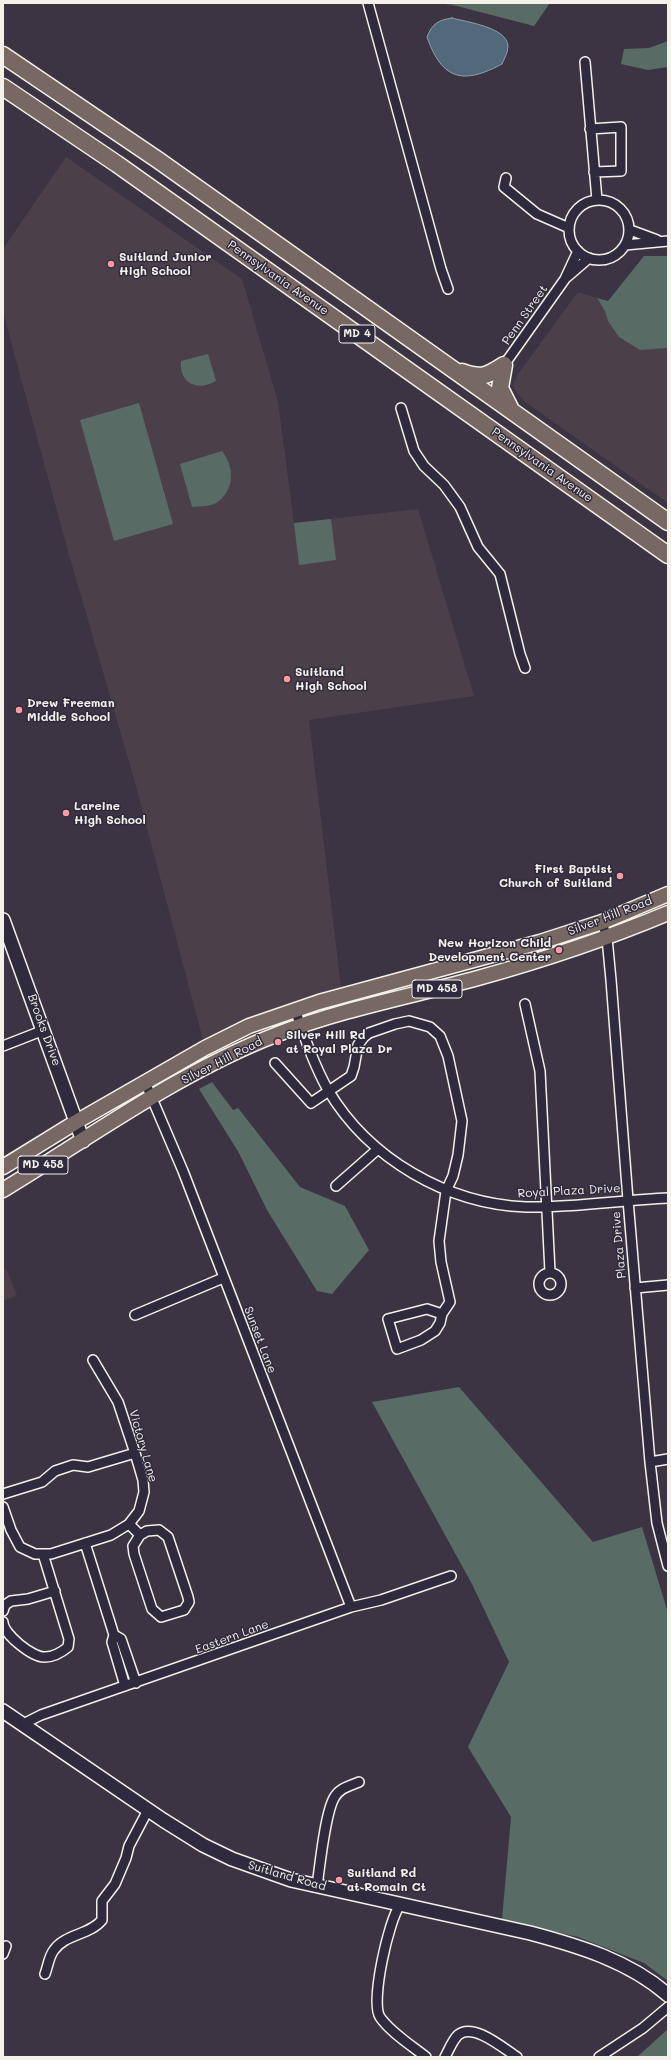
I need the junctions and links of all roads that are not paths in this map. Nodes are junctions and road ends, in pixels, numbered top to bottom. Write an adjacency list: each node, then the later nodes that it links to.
1 (368, 3): 16 (street)
2 (5, 55): 18 (highway, MD 4)
3 (584, 62): 5 (street)
4 (3, 87): 22 (highway, Pennsylvania Avenue / MD 4)
5 (590, 129): 6 (street); 6 (street)
6 (594, 172): 8 (street)
7 (506, 178): 9 (street)
8 (597, 200): 9 (street); 10 (street)
9 (570, 228): 13 (street)
10 (630, 230): 11 (street); 12 (street)
11 (664, 241): 12 (street)
12 (625, 245): 14 (street)
13 (578, 251): 14 (street); 15 (street, Penn Street)
14 (589, 258): 15 (street, Penn Street)
15 (565, 279): 17 (street, Penn Street)
16 (448, 289)
17 (504, 365): 18 (highway); 20 (highway)
18 (449, 367): 20 (highway, MD 4)
19 (401, 408): 23 (street)
20 (513, 412): 21 (highway, MD 4)
21 (668, 522)
22 (668, 555)
23 (525, 668)
24 (668, 894): 26 (main road, Silver Hill Road / MD 458)
25 (668, 914): 28 (main road, Silver Hill Road / MD 458)
26 (602, 922): 28 (street, Plaza Drive); 30 (main road, Silver Hill Road / MD 458)
27 (4, 928): 32 (main road, Brooks Drive)
28 (607, 938): 31 (main road, Silver Hill Road / MD 458); 46 (street, Plaza Drive)
29 (525, 1004): 47 (street)
30 (295, 1009): 31 (street, Royal Plaza Drive); 35 (main road, Silver Hill Road / MD 458)
31 (300, 1026): 36 (street, Royal Plaza Drive); 37 (main road, Silver Hill Road / MD 458)
32 (44, 1030): 33 (street); 38 (main road, Brooks Drive)
33 (3, 1046)
34 (275, 1063): 36 (street)
35 (145, 1082): 37 (street, Sunset Lane); 38 (main road, Silver Hill Road / MD 458)
36 (328, 1090): 40 (street, Royal Plaza Drive); 44 (street)
37 (152, 1098): 39 (main road, Silver Hill Road / MD 458); 49 (street, Sunset Lane)
38 (76, 1122): 39 (main road, Brooks Drive); 41 (main road, Silver Hill Road / MD 458)
39 (83, 1141): 43 (main road, Silver Hill Road / MD 458)
40 (378, 1149): 42 (street); 44 (street, Royal Plaza Drive)
41 (3, 1167)
42 (336, 1186)
43 (3, 1190)
44 (446, 1191): 47 (street, Royal Plaza Drive); 52 (street)
45 (668, 1198): 46 (street, Royal Plaza Drive)
46 (628, 1200): 47 (street, Royal Plaza Drive); 51 (street, Plaza Drive)
47 (548, 1206): 48 (street)
48 (550, 1272)
49 (223, 1278): 53 (street); 67 (street, Sunset Lane)
50 (668, 1285): 51 (street)
51 (635, 1288): 57 (street, Plaza Drive)
52 (442, 1314): 52 (street)
53 (135, 1315)
54 (93, 1360): 55 (street, Victory Lane)
55 (135, 1453): 58 (street); 60 (street, Victory Lane)
56 (668, 1459): 57 (street)
57 (650, 1462): 64 (street, Plaza Drive)
58 (3, 1494)
59 (3, 1507): 63 (street, Victory Lane)
60 (130, 1524): 61 (street); 62 (street, Victory Lane)
61 (140, 1535): 61 (street)
62 (86, 1543): 63 (street, Victory Lane); 70 (street)
63 (43, 1554): 66 (street)
64 (668, 1566)
65 (451, 1576): 67 (street, Eastern Lane)
66 (55, 1591): 68 (street); 69 (street)
67 (351, 1607): 71 (street, Eastern Lane)
68 (3, 1611)
69 (3, 1622)
70 (114, 1635): 71 (street); 72 (street)
71 (136, 1682): 72 (street, Eastern Lane)
72 (125, 1686): 74 (street, Eastern Lane)
73 (3, 1711): 74 (main road, Suitland Road)
74 (23, 1724): 76 (main road, Suitland Road)
75 (359, 1782): 77 (street)
76 (148, 1810): 77 (main road, Suitland Road); 79 (street)
77 (317, 1886): 78 (main road, Suitland Road)
78 (400, 1905): 80 (main road, Suitland Road); 82 (street)
79 (45, 1974)
80 (668, 1995)
81 (668, 2007): 85 (street)
82 (426, 2057)
83 (445, 2057): 84 (street)
84 (517, 2057)
85 (599, 2057)

